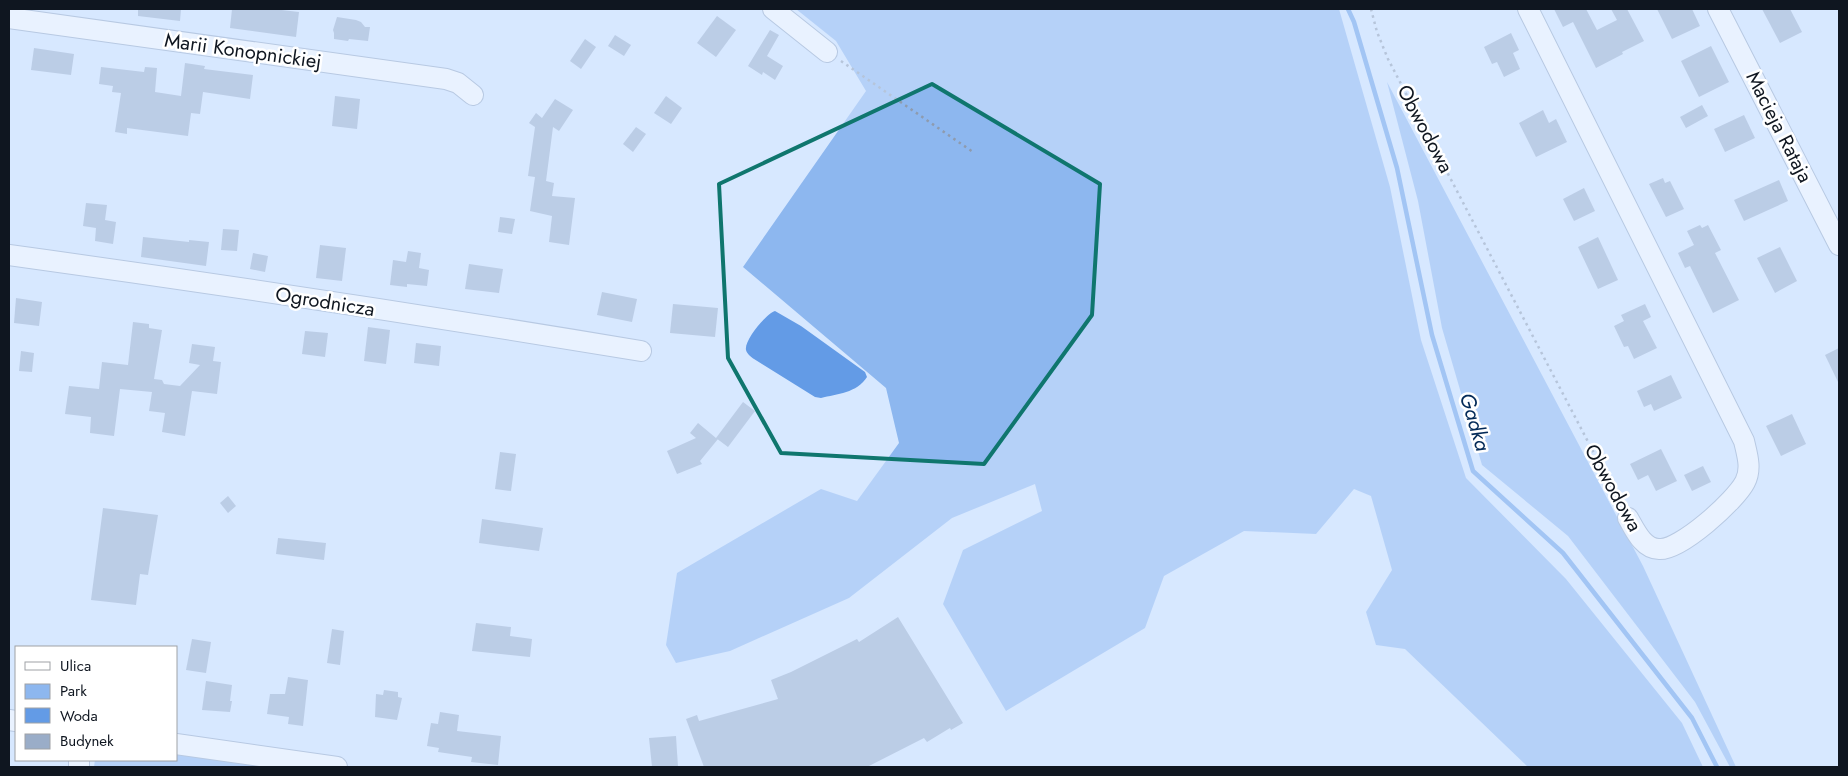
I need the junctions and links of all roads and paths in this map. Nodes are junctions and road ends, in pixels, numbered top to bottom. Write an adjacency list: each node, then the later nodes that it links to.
1 (774, 9): 6 (street)
2 (1371, 9): 12 (path, Obwodowa)
3 (1528, 9): 12 (street, Obwodowa)
4 (1718, 9): 9 (street, Macieja Rataja)
5 (9, 18): 7 (street, Marii Konopnickiej)
6 (827, 52): 8 (path)
7 (474, 96)
8 (974, 152)
9 (1839, 245)
10 (9, 255): 11 (street, Ogrodnicza)
11 (641, 351)
12 (1628, 518)
13 (178, 744): 14 (street)
14 (265, 762): 15 (street)
15 (337, 767)

